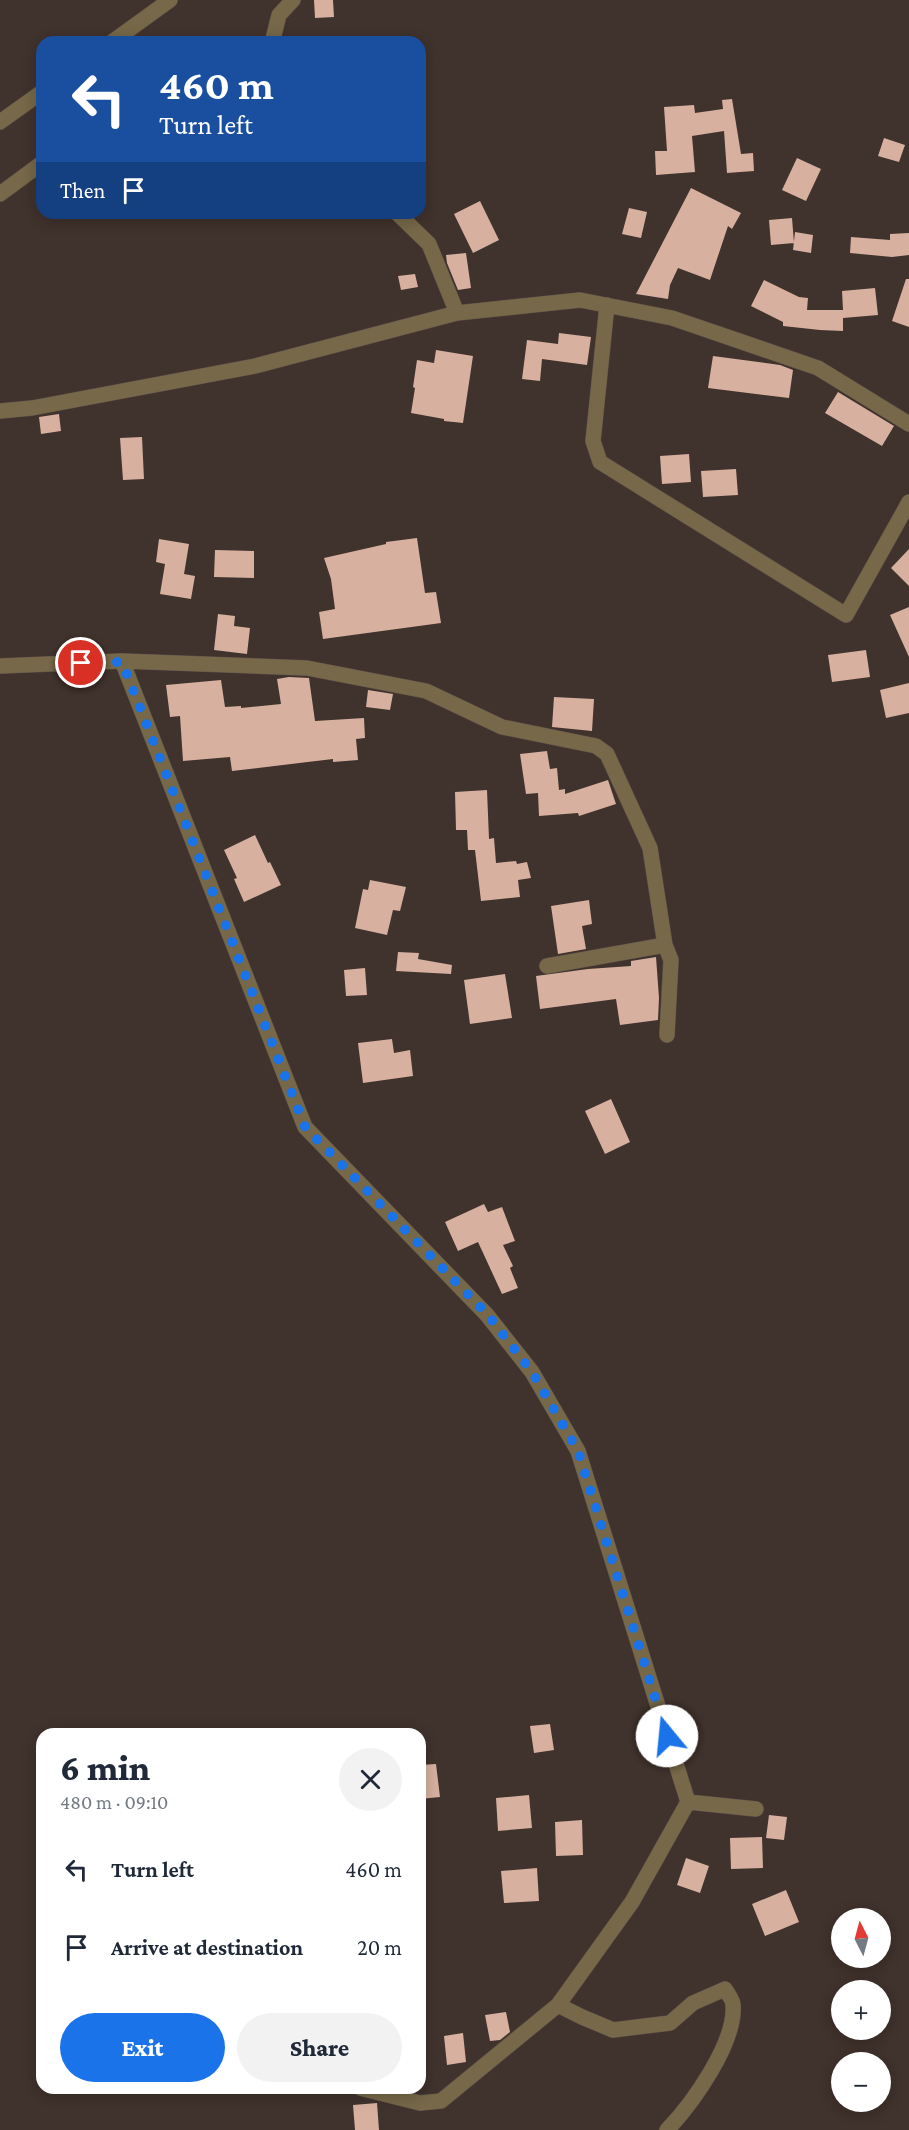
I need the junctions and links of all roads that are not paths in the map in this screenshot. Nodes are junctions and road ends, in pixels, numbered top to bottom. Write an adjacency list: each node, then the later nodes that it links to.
1 (170, 0): 3 (street)
2 (293, 0): 4 (street)
3 (119, 36)
4 (274, 36)
5 (36, 96): 6 (street)
6 (0, 122)
7 (36, 168): 8 (street)
8 (0, 195)
9 (403, 219): 11 (street)
10 (607, 305): 11 (street); 13 (street); 14 (street)
11 (457, 313): 12 (street)
12 (0, 411)
13 (909, 424)
14 (909, 502)
15 (122, 662): 16 (street); 17 (street); 20 (street)
16 (0, 666)
17 (665, 945): 18 (street); 19 (street)
18 (547, 966)
19 (667, 1035)
20 (688, 1802): 21 (street); 22 (street)
21 (756, 1809)
22 (558, 2005): 23 (street); 24 (street)
23 (384, 2094)
24 (667, 2130)

